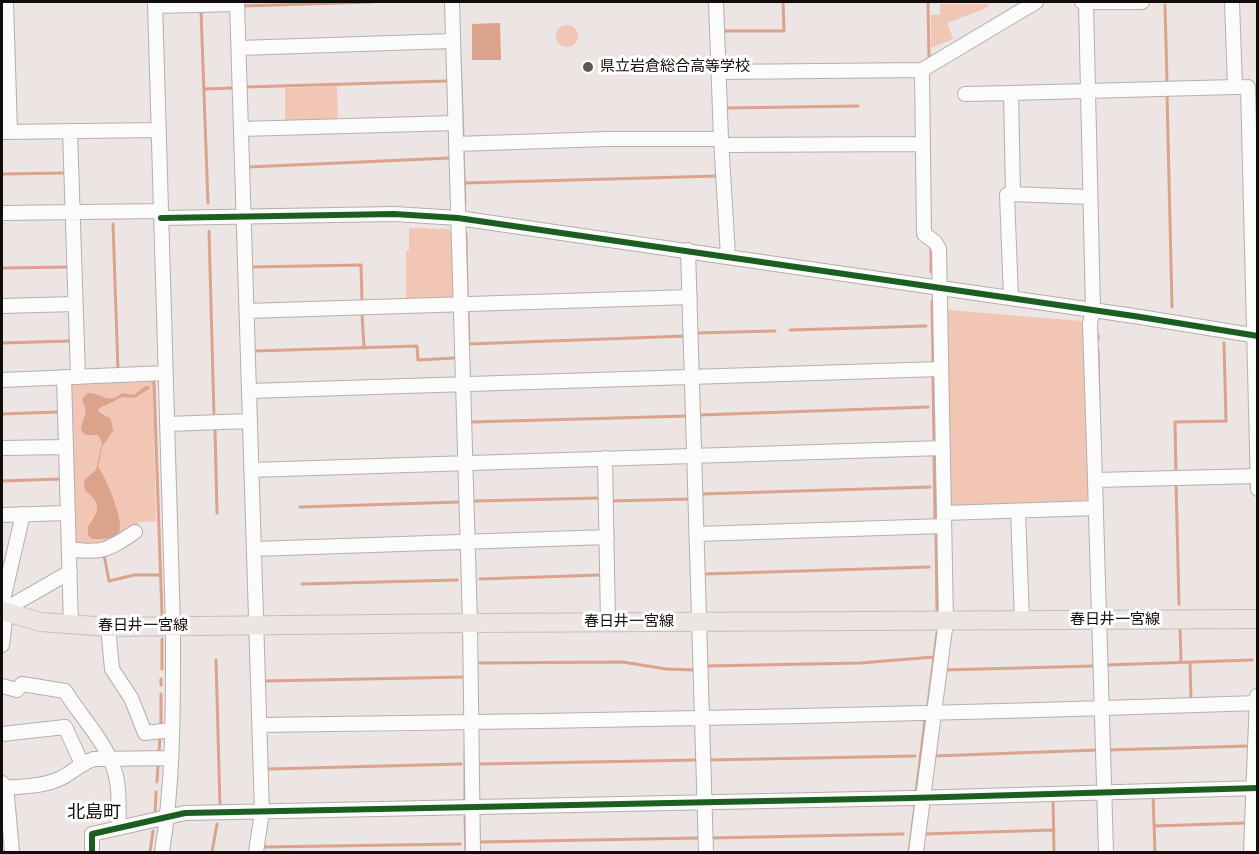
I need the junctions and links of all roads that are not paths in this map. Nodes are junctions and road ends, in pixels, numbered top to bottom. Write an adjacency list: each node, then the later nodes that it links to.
1 (6, 2): 22 (street)
2 (452, 2): 10 (street)
3 (716, 2): 13 (street)
4 (1036, 2): 12 (street)
5 (1084, 2): 6 (street); 15 (street)
6 (1142, 2)
7 (1232, 2): 14 (street)
8 (237, 3): 9 (street); 11 (street)
9 (155, 4): 20 (street)
10 (453, 41): 11 (street); 18 (street)
11 (239, 48): 19 (street)
12 (921, 70): 13 (street); 25 (street)
13 (718, 72): 23 (street)
14 (1247, 87): 15 (street); 43 (street)
15 (1088, 91): 16 (street); 27 (street)
16 (1011, 93): 17 (street); 26 (street)
17 (965, 94)
18 (456, 123): 19 (street); 24 (street)
19 (241, 129): 31 (street)
20 (159, 130): 21 (street); 30 (street)
21 (70, 131): 22 (street); 28 (street)
22 (6, 132)
23 (721, 142): 24 (street); 25 (street); 34 (street)
24 (456, 144): 32 (street)
25 (923, 144): 35 (street)
26 (1010, 194): 27 (street); 37 (street)
27 (1090, 197): 41 (street)
28 (73, 212): 29 (street); 30 (street); 38 (street)
29 (2, 213)
30 (161, 214): 31 (street); 45 (street)
31 (244, 216): 32 (street); 42 (street)
32 (458, 218): 33 (street); 39 (street)
33 (688, 250): 34 (street); 36 (street)
34 (728, 256): 35 (street)
35 (939, 287): 37 (street); 44 (street)
36 (690, 297): 39 (street); 47 (street)
37 (1011, 298): 41 (street)
38 (75, 304): 40 (street); 46 (street)
39 (461, 304): 42 (street); 49 (street)
40 (2, 306)
41 (1092, 310): 43 (street); 61 (street)
42 (246, 311): 50 (street)
43 (1255, 335): 60 (street)
44 (941, 369): 47 (street); 55 (street)
45 (166, 373): 46 (street); 52 (street)
46 (71, 377): 48 (street); 53 (street)
47 (692, 377): 49 (street); 56 (street)
48 (2, 380)
49 (463, 384): 50 (street); 58 (street)
50 (249, 391): 51 (street)
51 (250, 421): 52 (street); 59 (street)
52 (167, 424): 86 (street)
53 (66, 447): 54 (street); 65 (street)
54 (2, 448)
55 (943, 448): 56 (street); 68 (street)
56 (695, 456): 57 (street); 70 (street)
57 (605, 458): 58 (street); 71 (street)
58 (466, 463): 59 (street); 72 (street)
59 (251, 470): 74 (street)
60 (1257, 476): 61 (street); 62 (street)
61 (1095, 480): 63 (street)
62 (1257, 489)
63 (1096, 508): 64 (street); 80 (street)
64 (1018, 511): 68 (street); 79 (street)
65 (68, 513): 66 (street); 73 (street)
66 (23, 514): 67 (street); 76 (street)
67 (2, 515)
68 (944, 520): 70 (street); 81 (street)
69 (135, 532): 73 (street)
70 (697, 534): 83 (street)
71 (607, 537): 72 (street); 82 (street)
72 (468, 542): 74 (street); 84 (street)
73 (69, 549): 75 (street)
74 (254, 549): 87 (street)
75 (70, 572): 77 (street); 85 (street)
76 (4, 587): 77 (street)
77 (3, 610): 85 (main road, 春日井一宮線); 89 (street)
78 (1257, 619): 80 (main road, 春日井一宮線)
79 (1022, 620): 80 (main road, 春日井一宮線); 81 (main road, 春日井一宮線)
80 (1099, 620): 93 (street)
81 (946, 621): 83 (main road, 春日井一宮線); 94 (street)
82 (608, 622): 83 (main road, 春日井一宮線); 84 (main road, 春日井一宮線)
83 (700, 622): 95 (street)
84 (470, 623): 87 (main road, 春日井一宮線); 96 (street)
85 (71, 626): 88 (main road, 春日井一宮線)
86 (173, 626): 87 (main road, 春日井一宮線); 88 (main road, 春日井一宮線); 98 (street)
87 (256, 626): 97 (street)
88 (108, 627): 98 (street)
89 (2, 645)
90 (2, 686): 100 (street)
91 (1257, 695): 92 (street)
92 (1257, 703): 93 (street); 104 (street)
93 (1102, 709): 94 (street); 105 (street)
94 (934, 712): 95 (street); 106 (street)
95 (703, 717): 96 (street); 107 (street)
96 (471, 723): 97 (street); 108 (street)
97 (260, 725): 109 (street)
98 (172, 730): 101 (street)
99 (2, 734): 102 (street)
100 (108, 758): 101 (street); 102 (street); 111 (street)
101 (171, 758): 110 (street)
102 (82, 764): 103 (street)
103 (3, 785): 112 (street)
104 (1256, 788): 105 (street); 120 (street)
105 (1104, 792): 106 (street); 119 (street)
106 (923, 798): 107 (street); 118 (street)
107 (705, 802): 108 (street); 117 (street)
108 (472, 808): 109 (street); 116 (street)
109 (262, 812): 110 (street); 115 (street)
110 (168, 817): 111 (street); 114 (street)
111 (119, 828): 113 (street)
112 (12, 852)
113 (92, 852)
114 (162, 852)
115 (256, 852)
116 (473, 852)
117 (706, 852)
118 (916, 852)
119 (1106, 852)
120 (1251, 852)

